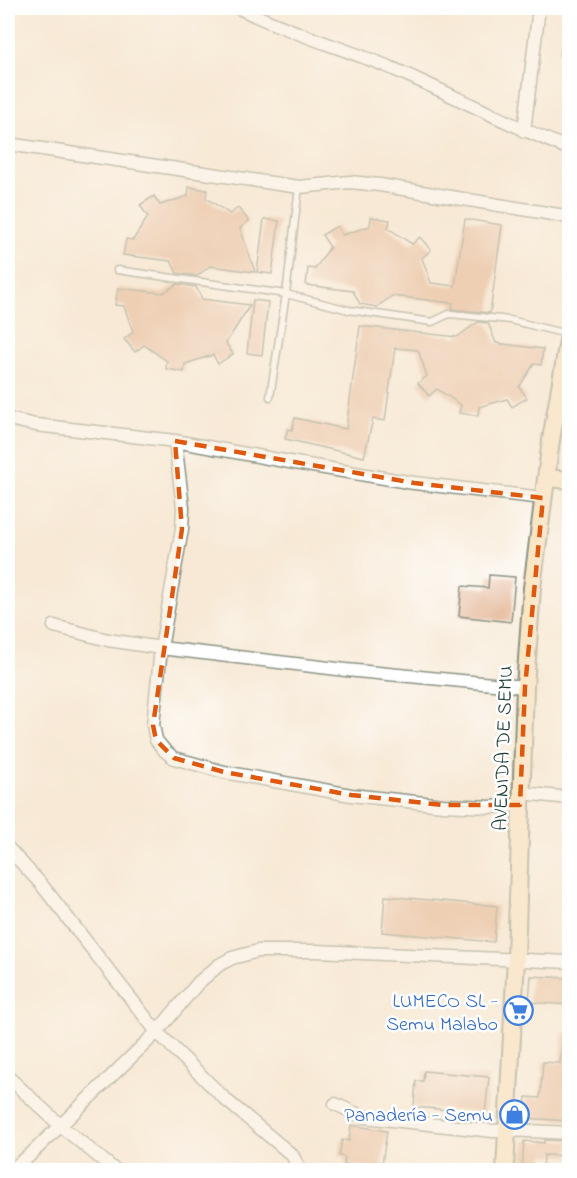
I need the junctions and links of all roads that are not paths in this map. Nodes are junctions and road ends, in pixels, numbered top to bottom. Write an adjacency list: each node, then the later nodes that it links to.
1 (239, 8): 3 (street)
2 (539, 8): 3 (street)
3 (524, 131): 5 (street)
4 (8, 144): 6 (street)
5 (570, 150)
6 (299, 187): 7 (street); 9 (lane)
7 (570, 217)
8 (117, 270): 9 (lane)
9 (286, 294): 10 (lane); 11 (lane)
10 (569, 332): 14 (main road, AVENIDA DE SEMU)
11 (270, 397)
12 (8, 419): 13 (street)
13 (175, 441): 16 (street); 18 (street)
14 (546, 478): 15 (main road); 16 (main road, AVENIDA DE SEMU)
15 (570, 480)
16 (543, 498): 19 (main road, AVENIDA DE SEMU)
17 (54, 626): 18 (street)
18 (161, 648): 19 (street); 21 (street)
19 (525, 687): 21 (main road, AVENIDA DE SEMU)
20 (570, 798): 21 (street)
21 (521, 799): 23 (main road, AVENIDA DE SEMU)
22 (8, 848): 25 (street)
23 (516, 958): 24 (street); 25 (street); 29 (main road, AVENIDA DE SEMU)
24 (570, 962)
25 (156, 1032): 28 (street); 33 (street)
26 (8, 1077): 28 (street)
27 (335, 1104): 29 (street)
28 (61, 1126): 31 (street); 32 (street)
29 (508, 1130): 30 (street); 34 (main road, AVENIDA DE SEMU)
30 (570, 1133)
31 (11, 1170)
32 (115, 1170)
33 (297, 1170)
34 (505, 1170)

